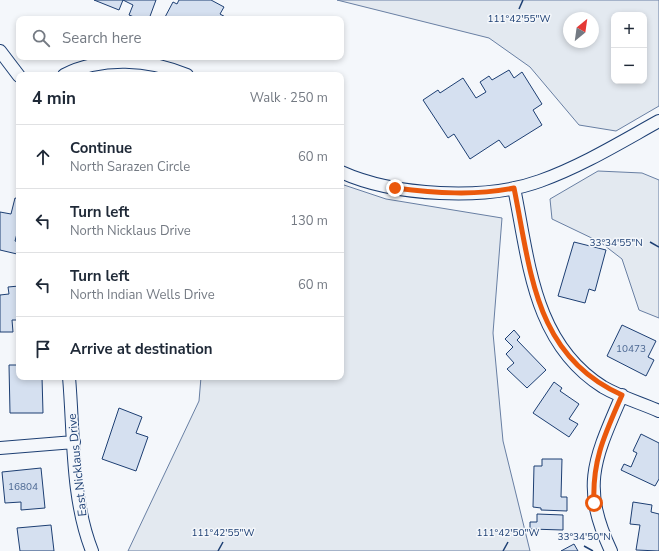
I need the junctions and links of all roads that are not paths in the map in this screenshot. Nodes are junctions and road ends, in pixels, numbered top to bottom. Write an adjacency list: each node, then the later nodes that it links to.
1 (0, 51): 2 (street)
2 (16, 72)
3 (73, 72): 4 (street)
4 (178, 72)
5 (659, 121): 7 (street)
6 (344, 173): 7 (street)
7 (514, 188): 9 (street)
8 (69, 380): 11 (street, East Nicklaus Drive)
9 (622, 395): 10 (street); 14 (street)
10 (659, 411)
11 (74, 442): 12 (street); 13 (street, East Nicklaus Drive)
12 (0, 448)
13 (92, 551)
14 (611, 551)

